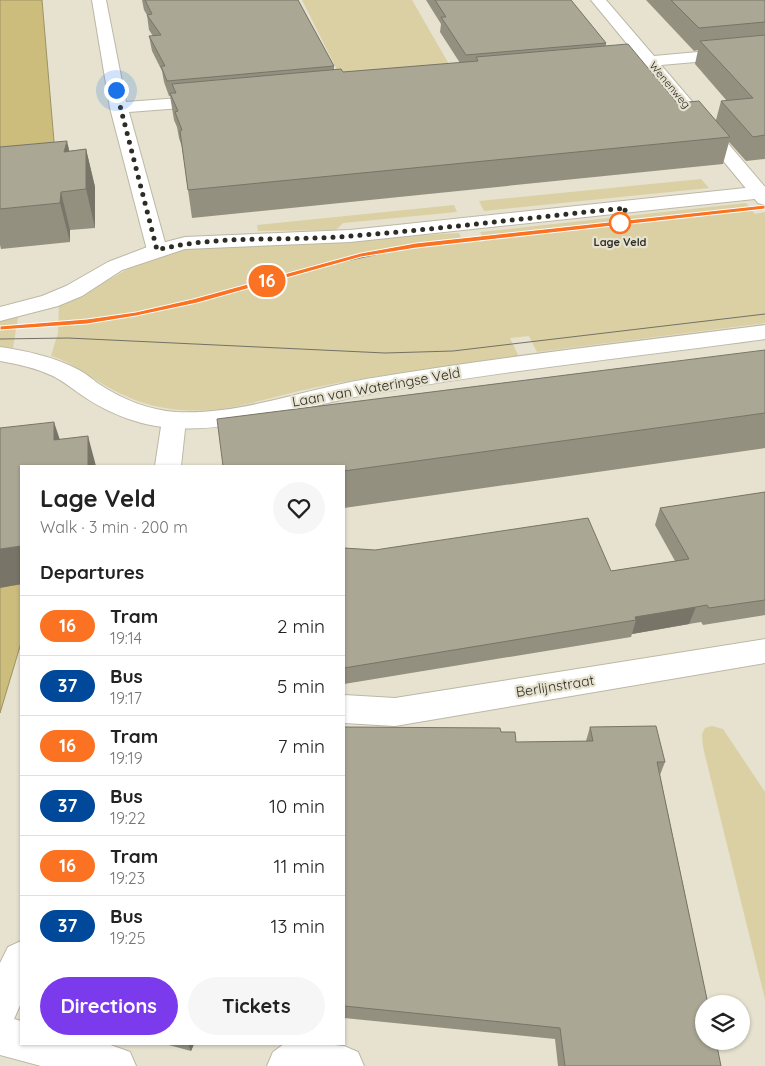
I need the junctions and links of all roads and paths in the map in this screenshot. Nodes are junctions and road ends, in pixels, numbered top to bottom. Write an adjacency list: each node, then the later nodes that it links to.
1 (99, 0): 7 (street)
2 (598, 0): 4 (street, Wenenweg)
3 (765, 51): 4 (street)
4 (650, 61): 5 (street); 8 (street, Wenenweg)
5 (593, 66)
6 (224, 99): 7 (street)
7 (119, 108): 9 (street)
8 (763, 195): 9 (street)
9 (157, 250): 10 (street)
10 (0, 314)
11 (765, 332): 13 (street, Laan van Wateringse Veld)
12 (0, 354): 13 (street, Laan van Wateringse Veld)
13 (174, 420): 14 (street)
14 (168, 465)
15 (765, 651): 16 (street, Berlijnstraat)
16 (345, 710)
17 (20, 962): 18 (street)
18 (0, 1006)
19 (0, 1035): 20 (street)
20 (20, 1040)
21 (37, 1045): 22 (street)
22 (116, 1066)
23 (287, 1066): 24 (street)
24 (344, 1066)

